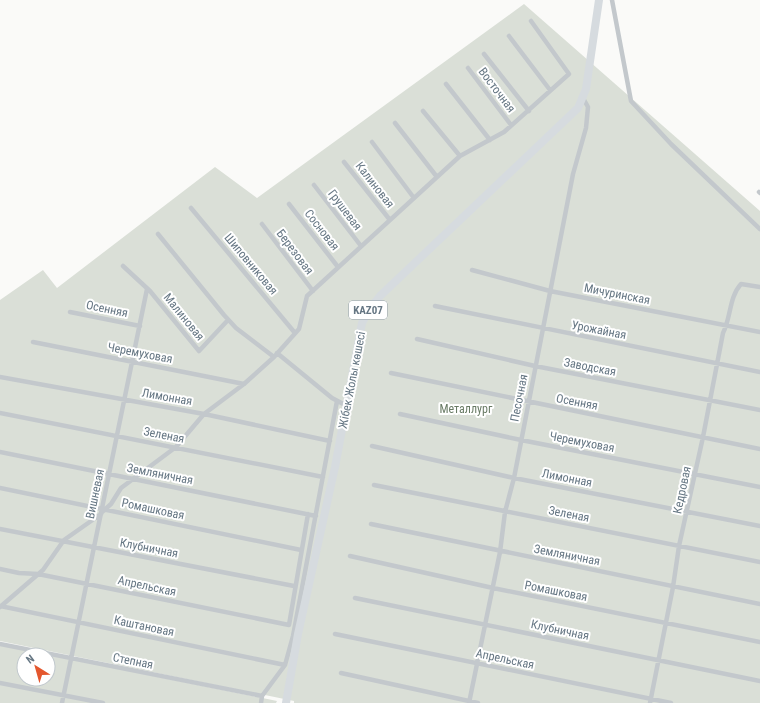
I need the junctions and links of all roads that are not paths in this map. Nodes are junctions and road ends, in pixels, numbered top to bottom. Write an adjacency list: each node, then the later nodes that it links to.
1 (599, 0): 9 (highway, Жібек Жолы көшесі / KAZ07)
2 (612, 0): 25 (street)
3 (531, 21): 8 (street)
4 (509, 36): 8 (street)
5 (484, 54): 11 (street, Восточная)
6 (468, 68): 13 (street, Восточная)
7 (446, 84): 14 (street)
8 (550, 90): 11 (street)
9 (583, 98): 33 (street, Песочная); 57 (highway, Жібек Жолы көшесі / KAZ07)
10 (423, 111): 16 (street)
11 (528, 111): 13 (street)
12 (395, 123): 18 (street)
13 (511, 125): 14 (street)
14 (490, 140): 16 (street)
15 (372, 142): 20 (street)
16 (460, 156): 18 (street)
17 (344, 162): 23 (street, Калиновая)
18 (437, 177): 20 (street)
19 (314, 185): 27 (street, Грушевая)
20 (414, 198): 23 (street)
21 (289, 204): 29 (street, Сосновая)
22 (191, 208): 42 (street, Шиповниковая)
23 (390, 220): 27 (street)
24 (262, 224): 34 (street, Березовая)
25 (760, 229)
26 (158, 234): 37 (street)
27 (361, 246): 29 (street)
28 (123, 266): 32 (street, Малиновая)
29 (338, 268): 34 (street)
30 (472, 270): 33 (street, Мичуринская)
31 (760, 287): 39 (street, Кедровая)
32 (147, 289): 37 (street, Малиновая); 38 (street, Вишневая)
33 (550, 290): 39 (street, Мичуринская); 40 (street, Песочная)
34 (313, 291): 42 (street)
35 (435, 306): 40 (street, Урожайная)
36 (70, 312): 38 (street, Осенняя)
37 (228, 320): 45 (street)
38 (140, 326): 46 (street, Вишневая)
39 (727, 326): 41 (street, Мичуринская); 47 (street, Кедровая)
40 (542, 329): 47 (street, Урожайная); 48 (street, Песочная)
41 (760, 332)
42 (295, 333): 45 (street)
43 (417, 339): 48 (street, Заводская)
44 (33, 342): 46 (street, Черемуховая)
45 (275, 355): 52 (street); 55 (street)
46 (132, 361): 52 (street, Черемуховая); 53 (street, Вишневая)
47 (717, 364): 49 (street, Урожайная); 54 (street, Кедровая)
48 (535, 366): 54 (street, Заводская); 56 (street, Песочная)
49 (760, 372)
50 (391, 373): 56 (street, Осенняя)
51 (0, 376): 53 (street, Лимонная)
52 (244, 384): 60 (street)
53 (125, 399): 60 (street, Лимонная); 62 (street, Вишневая)
54 (711, 400): 58 (street, Заводская); 63 (street, Кедровая)
55 (337, 401): 57 (street); 65 (street)
56 (529, 402): 63 (street, Осенняя); 64 (street, Песочная)
57 (347, 406): 122 (highway, Жібек Жолы көшесі / KAZ07)
58 (760, 410)
59 (0, 413): 62 (street, Зеленая)
60 (204, 414): 65 (street, Лимонная); 67 (street)
61 (400, 414): 64 (street, Черемуховая)
62 (117, 436): 67 (street, Зеленая); 70 (street, Вишневая)
63 (703, 437): 68 (street, Осенняя); 71 (street, Кедровая)
64 (521, 440): 71 (street, Черемуховая); 73 (street, Песочная)
65 (330, 441): 72 (street)
66 (372, 446): 73 (street, Лимонная)
67 (176, 447): 72 (street, Зеленая); 74 (street)
68 (760, 449)
69 (0, 452): 70 (street, Земляничная)
70 (109, 474): 74 (street, Земляничная); 78 (street, Вишневая)
71 (696, 474): 76 (street, Черемуховая); 80 (street, Кедровая)
72 (323, 477): 82 (street)
73 (514, 478): 79 (street, Песочная); 80 (street, Лимонная)
74 (133, 479): 78 (street); 81 (street, Земляничная)
75 (374, 485): 79 (street, Зеленая)
76 (760, 487)
77 (0, 488): 78 (street, Ромашковая)
78 (102, 511): 86 (street); 88 (street, Вишневая); 89 (street, Ромашковая)
79 (505, 512): 87 (street, Зеленая); 90 (street, Песочная)
80 (688, 512): 84 (street, Лимонная); 87 (street, Кедровая)
81 (308, 514): 82 (street, Земляничная); 89 (street)
82 (316, 516): 111 (street)
83 (371, 524): 90 (street, Земляничная)
84 (760, 526)
85 (0, 529): 86 (street, Клубничная)
86 (64, 540): 88 (street, Клубничная); 94 (street)
87 (679, 546): 92 (street, Зеленая); 97 (street, Кедровая)
88 (94, 547): 95 (street, Вишневая); 96 (street, Клубничная)
89 (301, 550): 96 (street)
90 (500, 552): 97 (street, Земляничная); 98 (street, Песочная)
91 (350, 556): 98 (street, Ромашковая)
92 (760, 562)
93 (0, 569): 94 (street, Апрельская)
94 (38, 574): 95 (street, Апрельская); 101 (street)
95 (87, 584): 96 (street, Апрельская); 102 (street, Вишневая)
96 (294, 586)
97 (673, 586): 100 (street, Земляничная); 103 (street, Кедровая)
98 (493, 588): 103 (street, Ромашковая); 104 (street, Песочная)
99 (356, 598): 104 (street, Клубничная)
100 (760, 604)
101 (0, 606): 102 (street, Каштановая)
102 (79, 622): 108 (street, Вишневая); 111 (street, Каштановая)
103 (666, 623): 106 (street, Ромашковая); 109 (street, Кедровая)
104 (485, 625): 109 (street, Клубничная); 110 (street, Песочная)
105 (335, 634): 110 (street, Апрельская)
106 (760, 642)
107 (0, 644): 108 (street, Степная)
108 (72, 659): 115 (street, Вишневая); 116 (street, Степная)
109 (659, 661): 113 (street, Клубничная); 117 (street, Кедровая)
110 (477, 663): 117 (street, Апрельская); 118 (street, Песочная)
111 (285, 665): 116 (street)
112 (341, 673): 118 (street)
113 (760, 681)
114 (0, 683): 115 (street)
115 (64, 695): 119 (street, Вишневая); 120 (street)
116 (262, 696): 121 (street)
117 (651, 701): 124 (street, Апрельская)
118 (469, 702): 123 (street)
119 (62, 703)
120 (103, 703)
121 (261, 703)
122 (286, 703)
123 (478, 703)
124 (672, 703)

